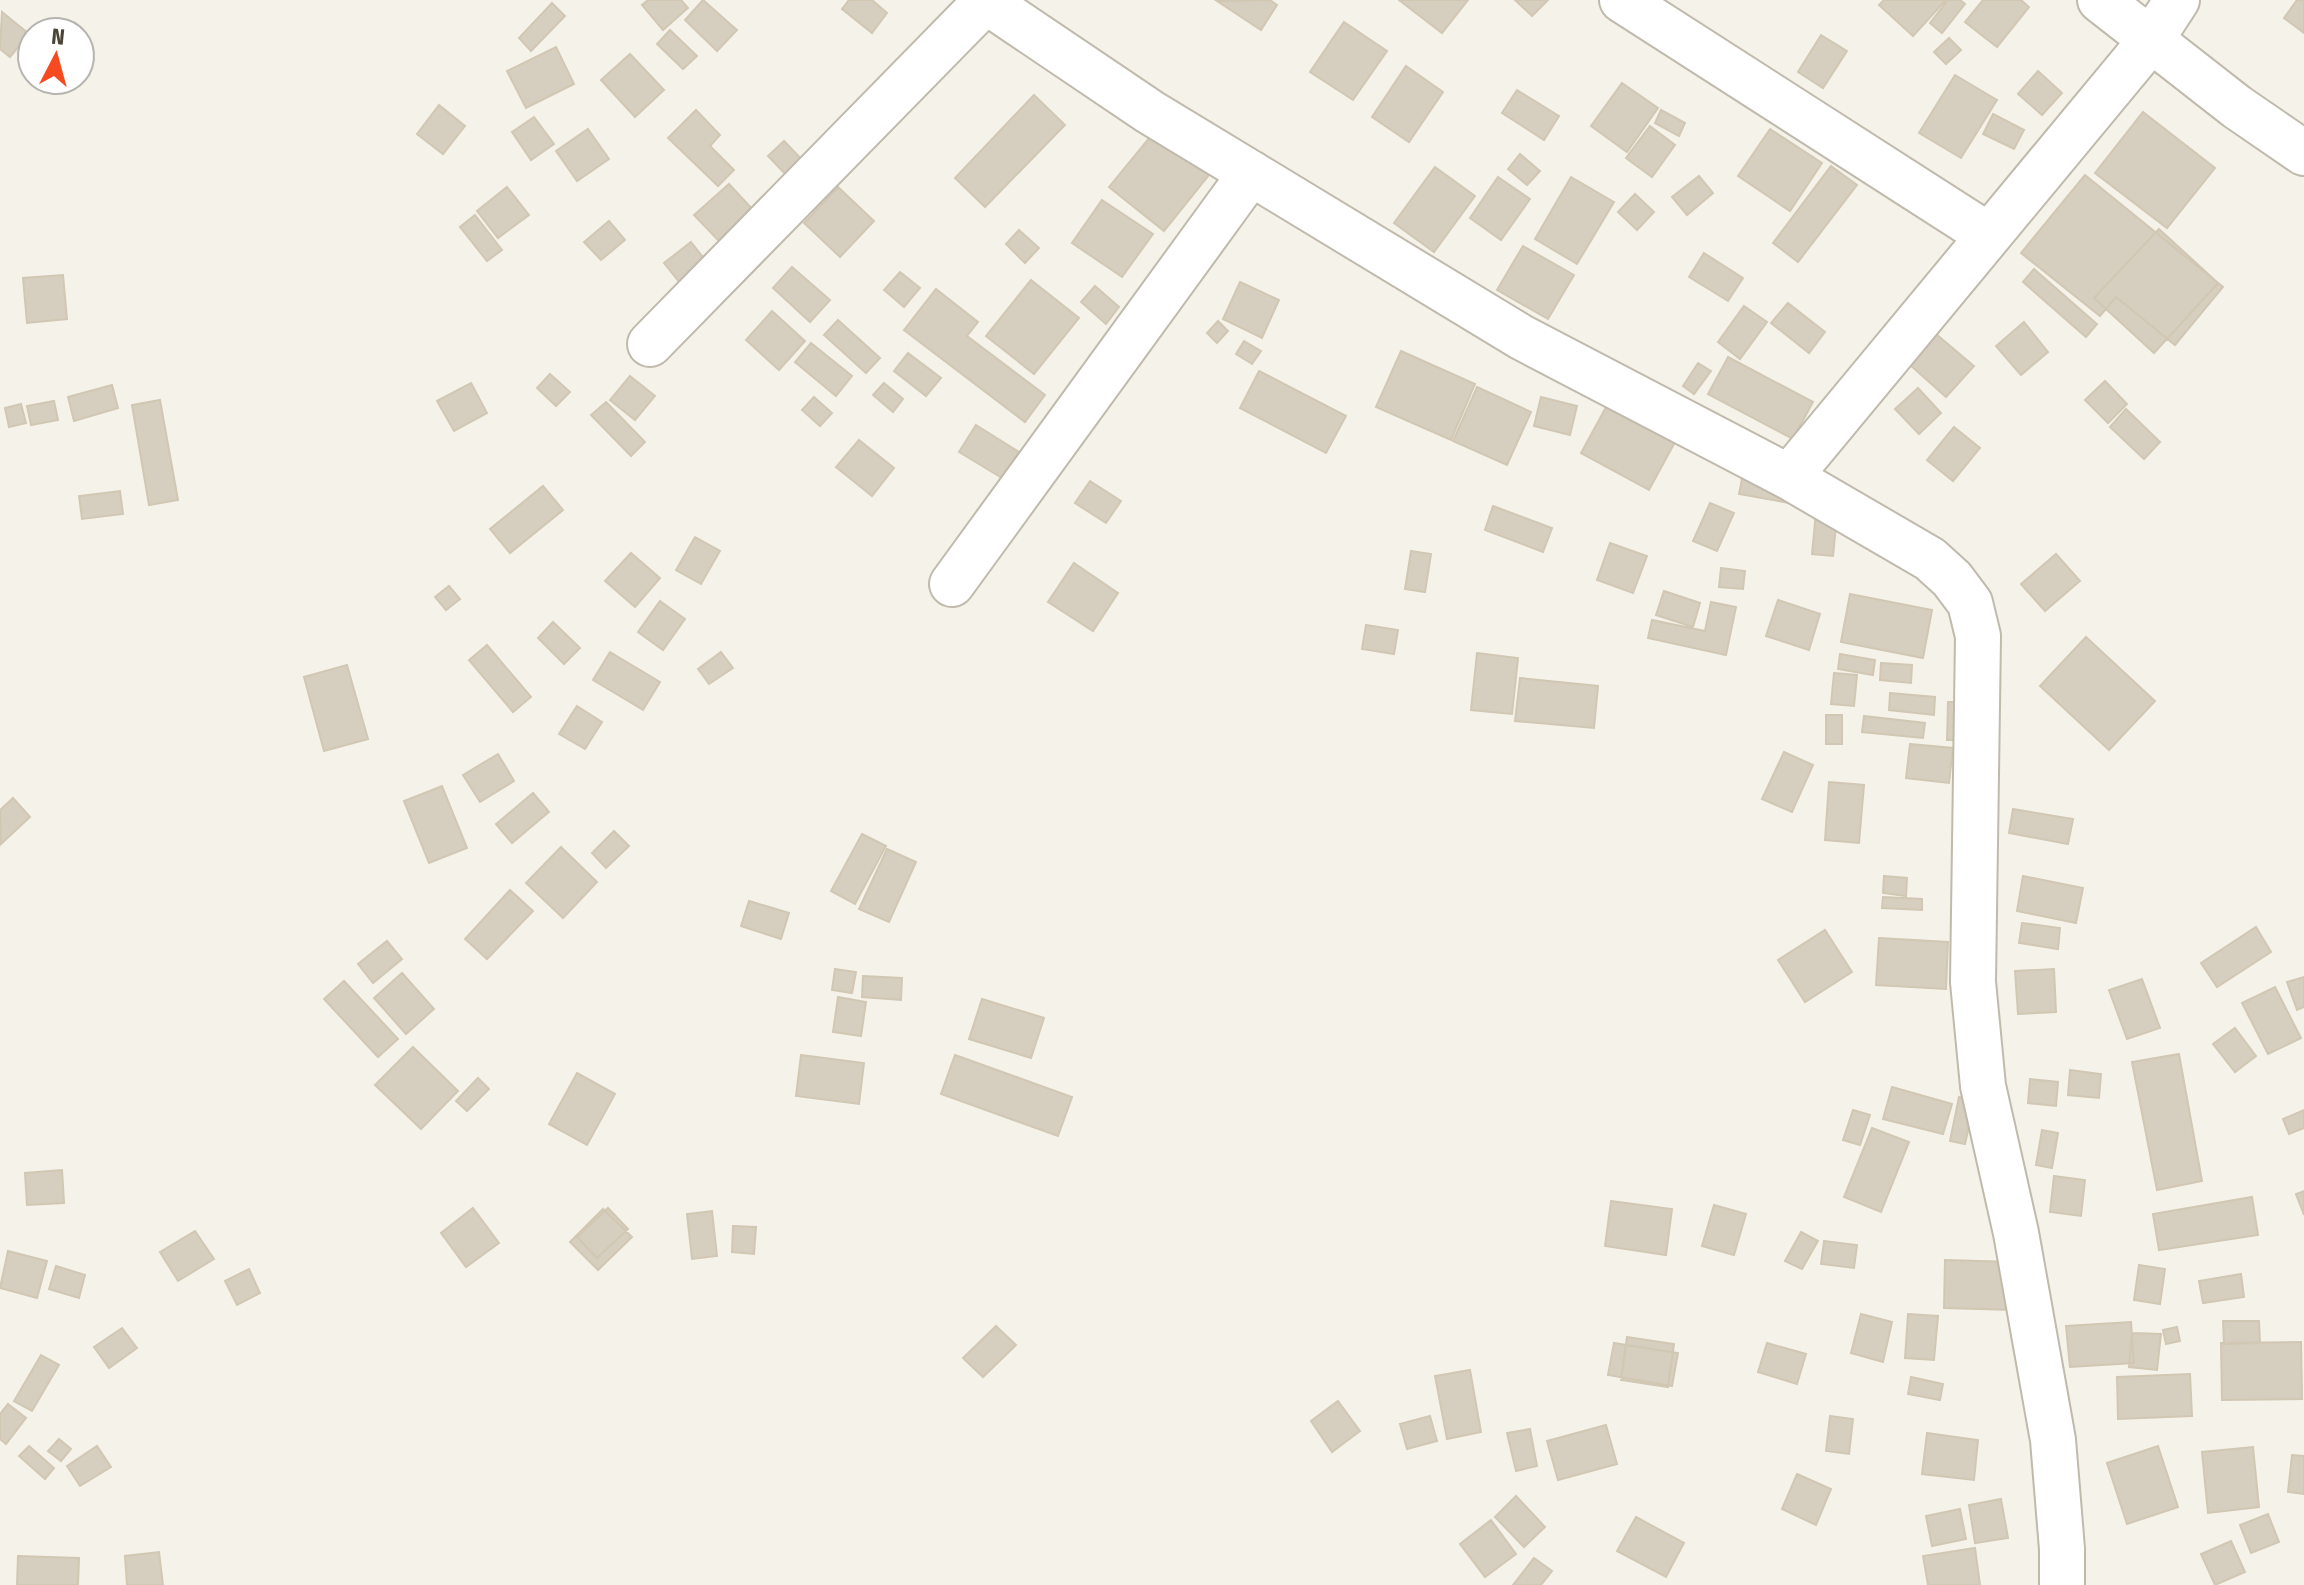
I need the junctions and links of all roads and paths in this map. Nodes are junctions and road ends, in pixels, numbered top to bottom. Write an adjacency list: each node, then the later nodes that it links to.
1 (986, 0): 7 (street); 9 (street)
2 (1622, 0): 8 (street)
3 (2100, 0): 5 (street)
4 (2177, 0): 5 (street)
5 (2151, 40): 6 (street); 8 (street)
6 (2304, 153)
7 (1251, 173): 10 (street); 11 (street)
8 (1988, 235): 10 (street)
9 (650, 344)
10 (1789, 477): 12 (street)
11 (952, 584)
12 (2062, 1585)

